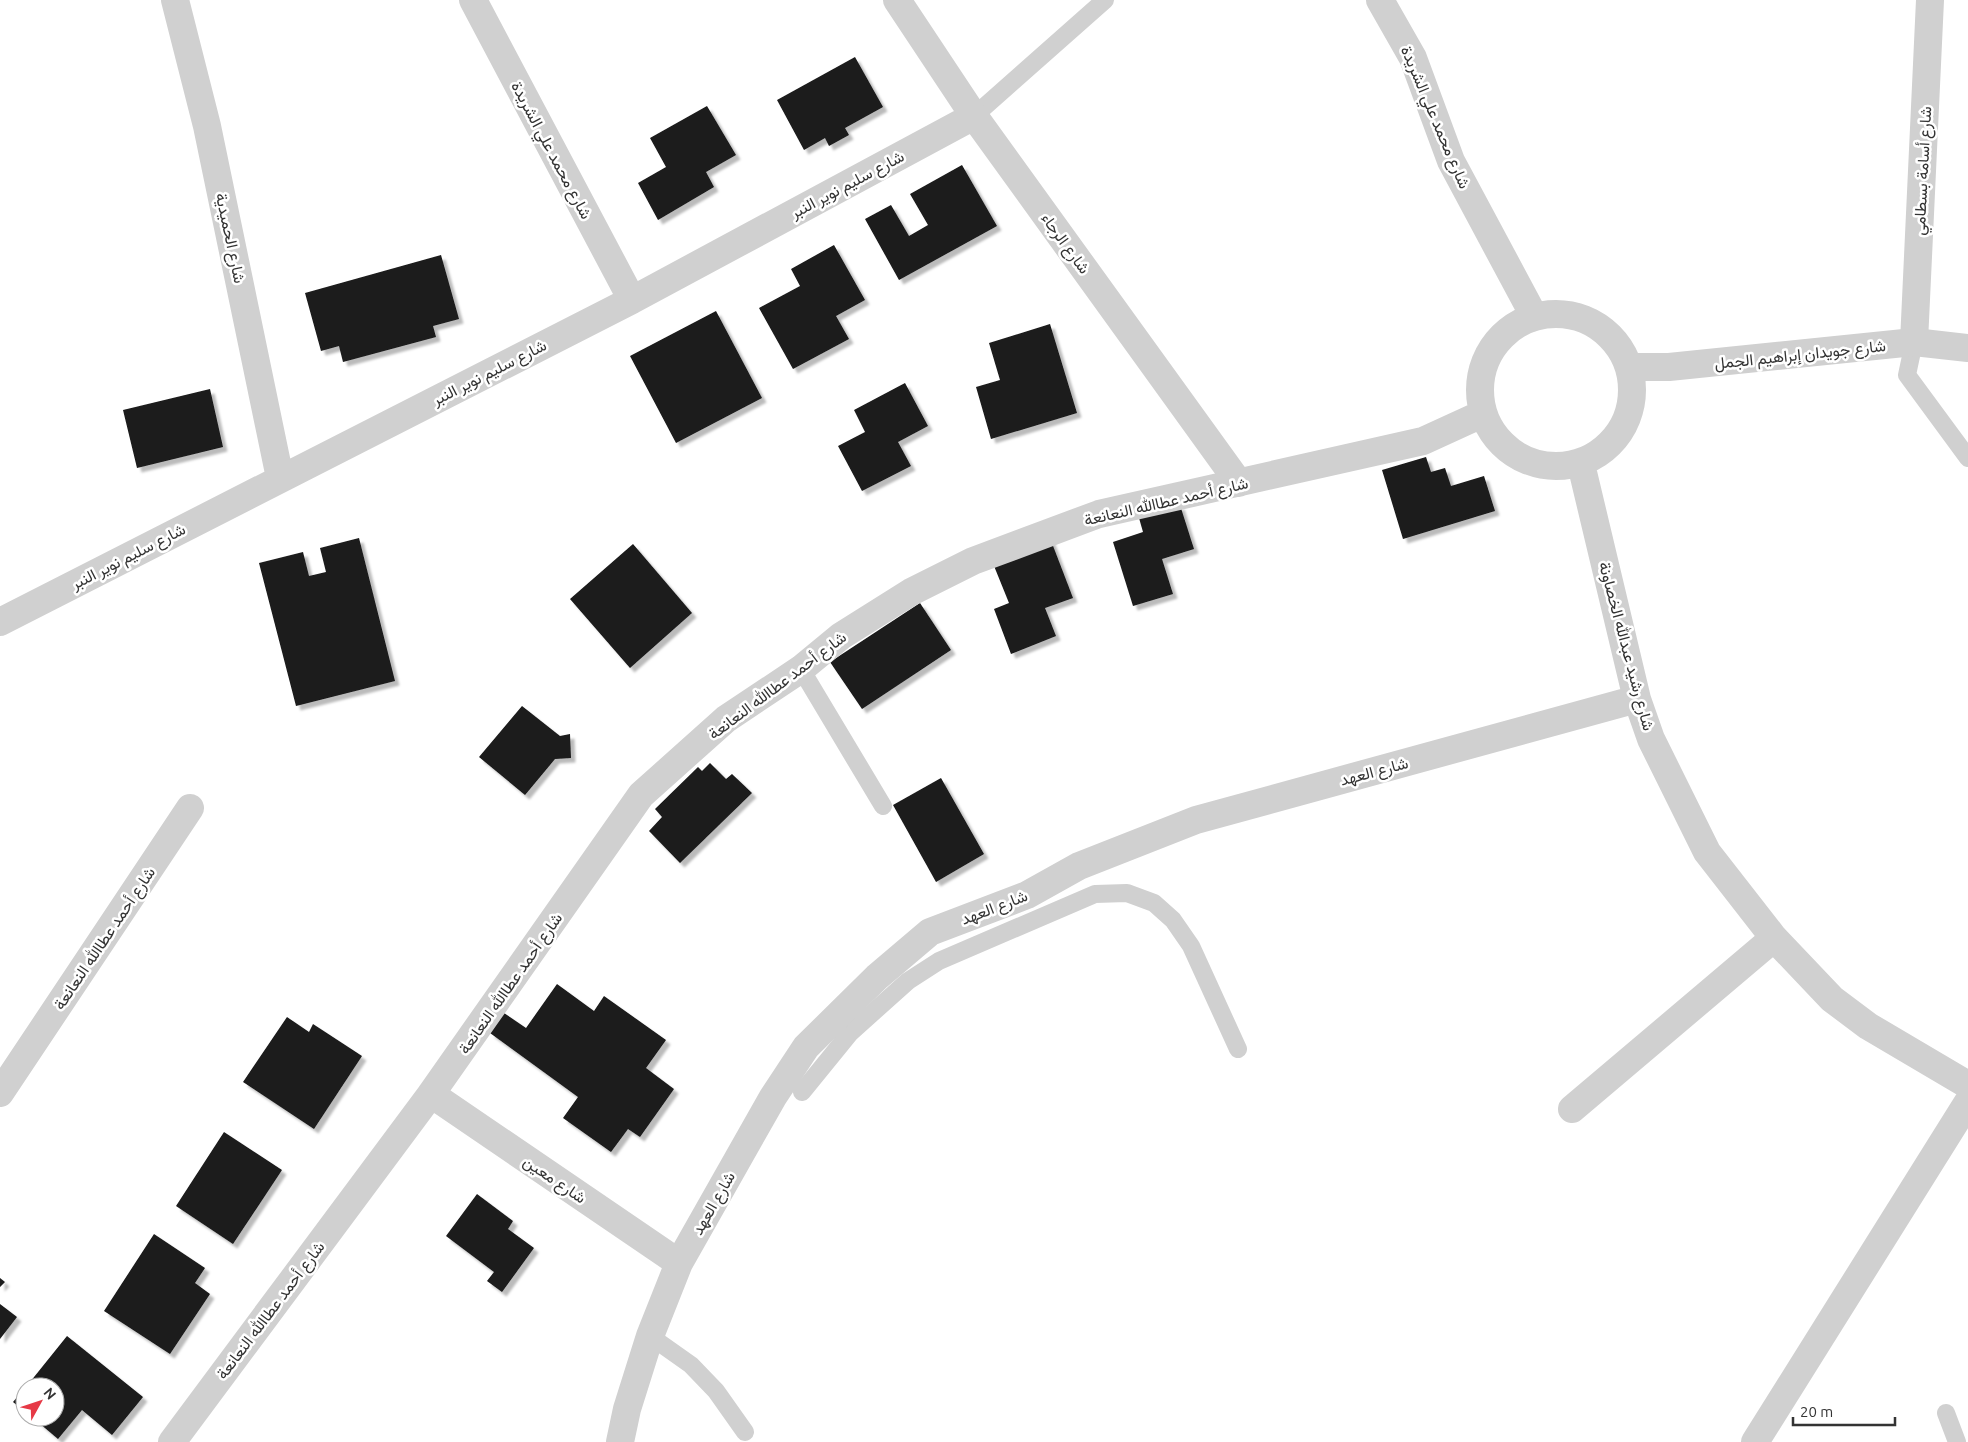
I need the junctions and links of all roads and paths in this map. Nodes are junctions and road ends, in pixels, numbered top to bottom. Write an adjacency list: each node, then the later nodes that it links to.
1 (175, 0): 16 (street, شارع الحميدية)
2 (472, 0): 8 (street, شارع محمد علي الشريدة)
3 (897, 0): 7 (street, شارع الرجاء)
4 (1105, 0): 7 (lane)
5 (1380, 0): 9 (street, شارع محمد علي الشريدة)
6 (1930, 0): 10 (street, شارع أسامة بسطامي)
7 (974, 116): 8 (street, شارع سليم نوير النبر); 17 (street, شارع الرجاء)
8 (632, 300): 16 (street, شارع سليم نوير النبر)
9 (1534, 316): 12 (street); 13 (street)
10 (1914, 342): 11 (street, شارع جويدان إبراهيم الجمل); 12 (street, شارع جويدان إبراهيم الجمل); 14 (lane)
11 (1968, 348)
12 (1631, 367): 15 (street)
13 (1482, 414): 15 (street); 17 (street, شارع أحمد عطاالله النعانعة)
14 (1968, 458)
15 (1581, 464): 20 (street, شارع رشيد عبدالله الخصاونة)
16 (280, 478): 18 (street, شارع سليم نوير النبر)
17 (1239, 484): 19 (street, شارع أحمد عطاالله النعانعة)
18 (0, 622)
19 (801, 668): 21 (lane); 30 (street, شارع أحمد عطاالله النعانعة)
20 (1637, 699): 23 (street, شارع العهد); 25 (street, شارع رشيد عبدالله الخصاونة)
21 (883, 806)
22 (190, 808): 29 (street, شارع أحمد عطاالله النعانعة)
23 (974, 914): 24 (lane); 33 (street, شارع العهد)
24 (996, 937): 26 (lane); 28 (lane)
25 (1774, 938): 27 (street, شارع رشيد عبدالله الخصاونة); 32 (street)
26 (1238, 1049)
27 (1968, 1085)
28 (802, 1092)
29 (0, 1093)
30 (431, 1094): 33 (street, شارع معين); 37 (street, شارع أحمد عطاالله النعانعة)
31 (1968, 1102): 39 (street)
32 (1572, 1109)
33 (679, 1264): 34 (street, شارع العهد)
34 (650, 1336): 36 (lane); 38 (street, شارع العهد)
35 (1946, 1413): 40 (lane)
36 (745, 1432)
37 (172, 1442)
38 (620, 1442)
39 (1755, 1442)
40 (1958, 1442)

